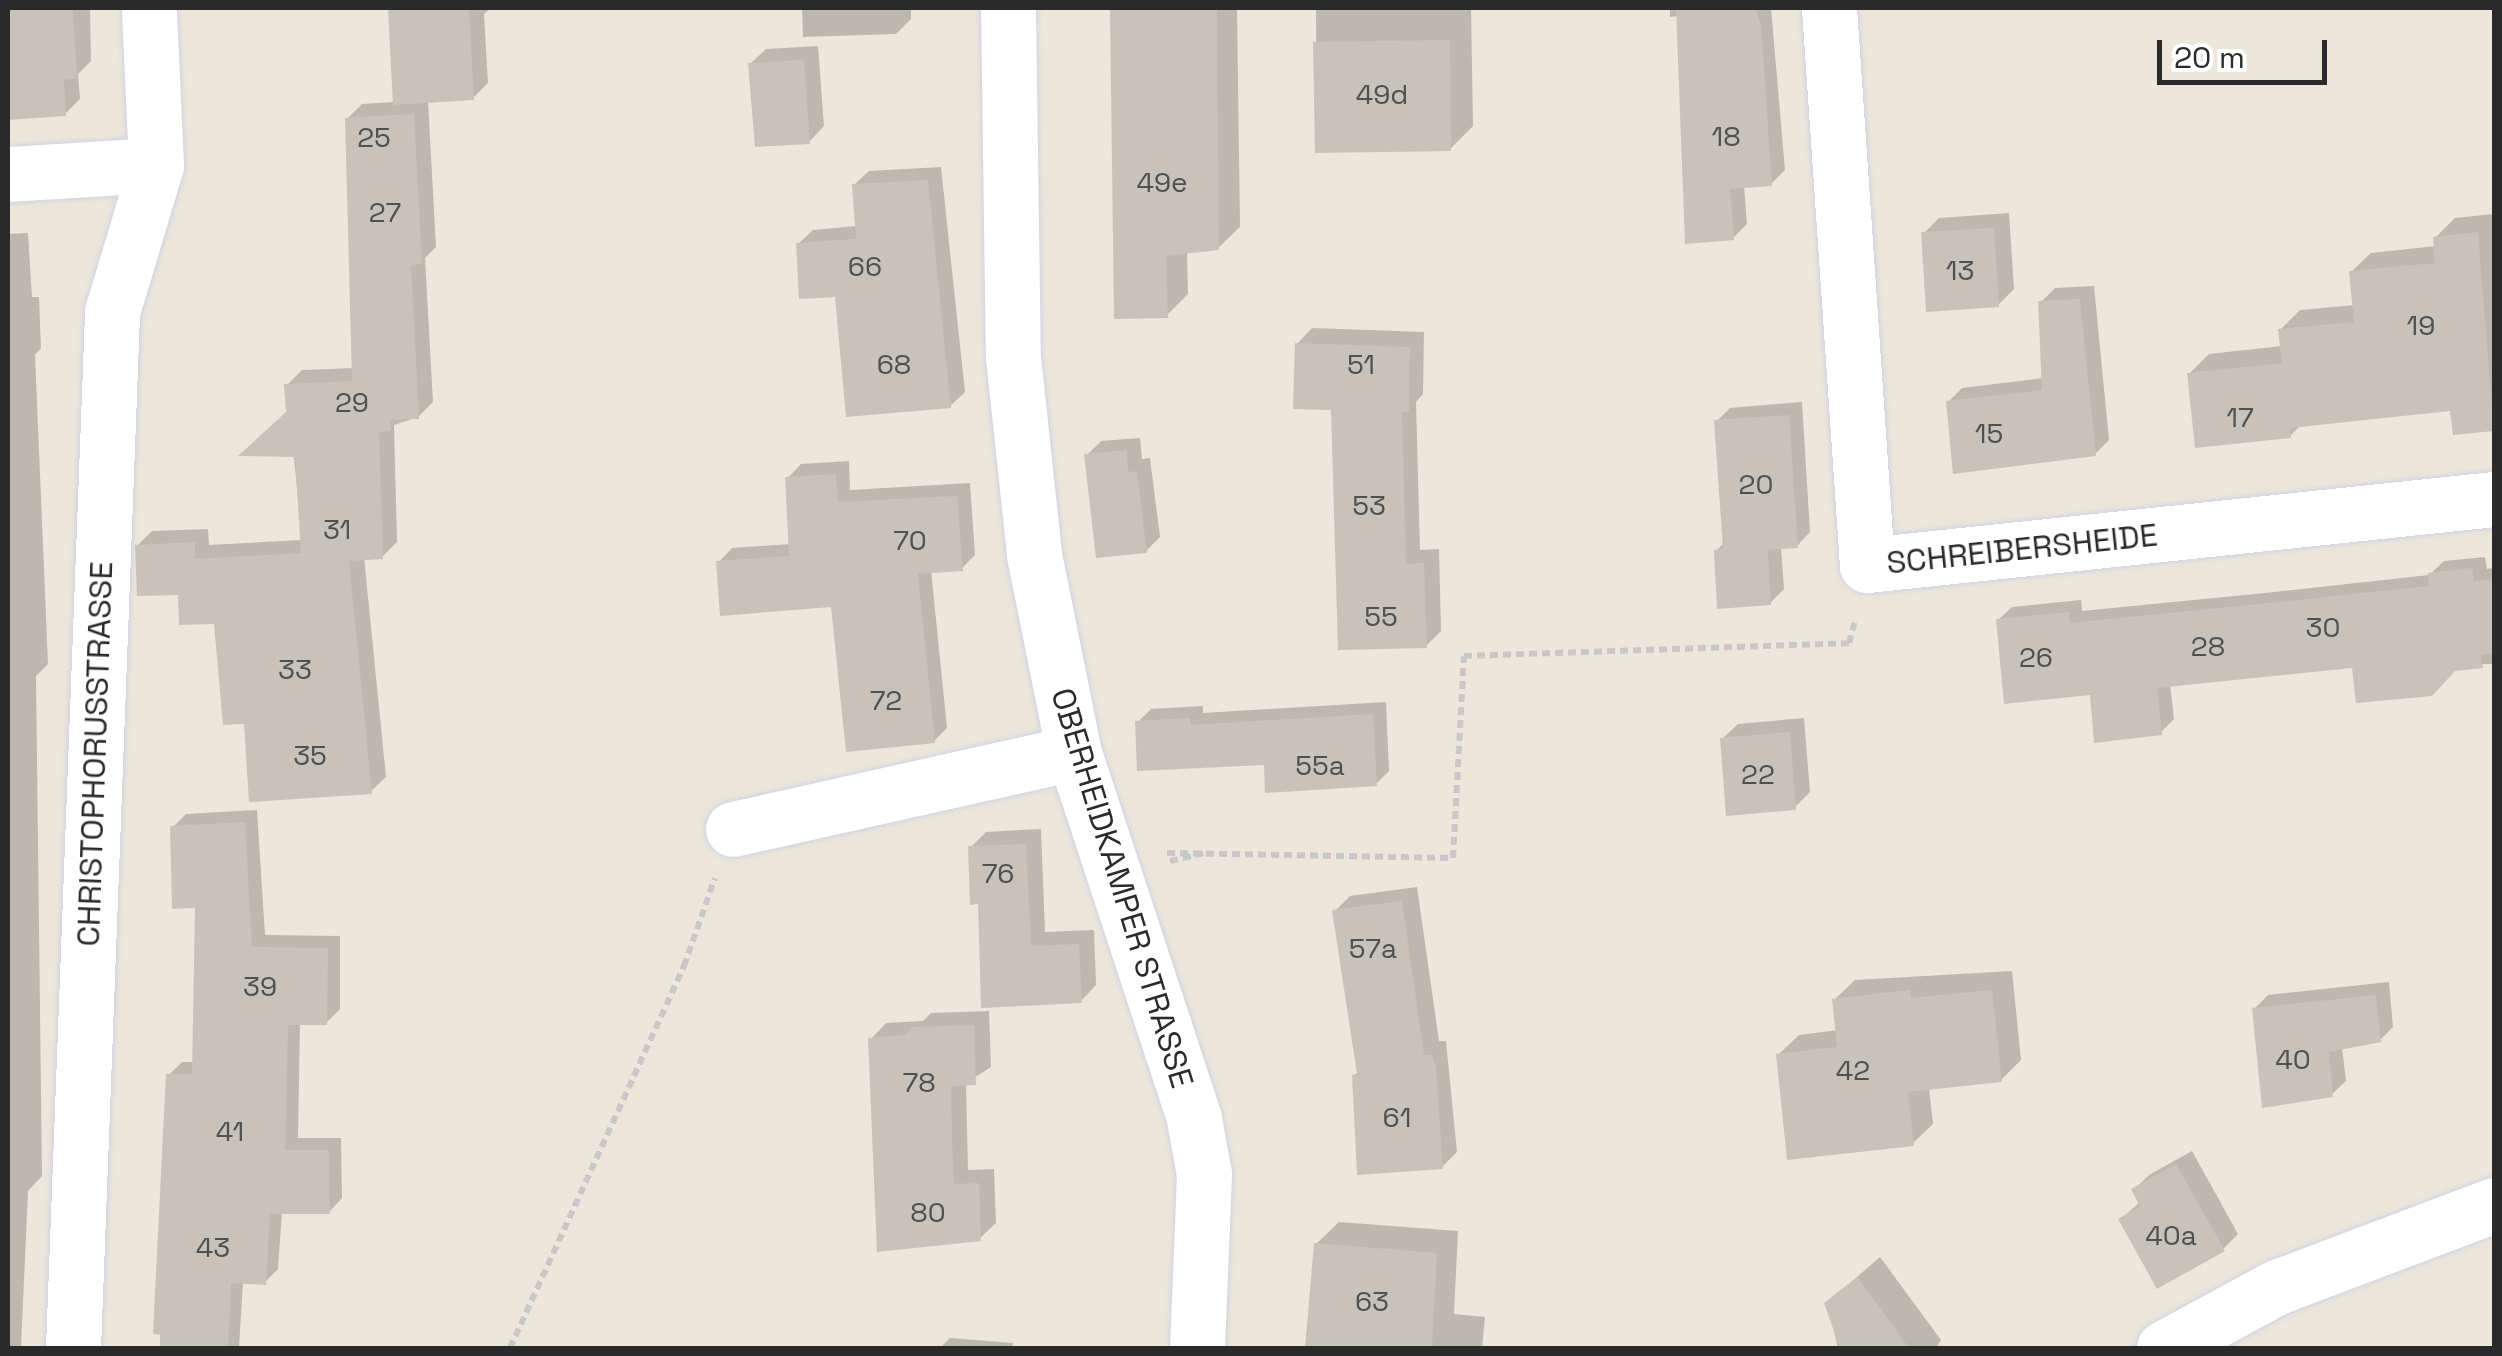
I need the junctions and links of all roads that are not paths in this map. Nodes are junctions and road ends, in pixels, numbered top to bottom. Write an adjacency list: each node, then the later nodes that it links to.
1 (149, 8): 4 (street, CHRISTOPHORUSSTRASSE)
2 (1008, 8): 7 (street, OBERHEIDKAMPER STRASSE)
3 (1829, 8): 6 (street, SCHREIBERSHEIDE)
4 (156, 166): 5 (street); 10 (street, CHRISTOPHORUSSTRASSE)
5 (8, 174)
6 (2494, 499)
7 (1074, 754): 8 (street); 11 (street, OBERHEIDKAMPER STRASSE)
8 (732, 830)
9 (2494, 1205): 12 (street)
10 (73, 1348)
11 (1197, 1348)
12 (2164, 1348)

